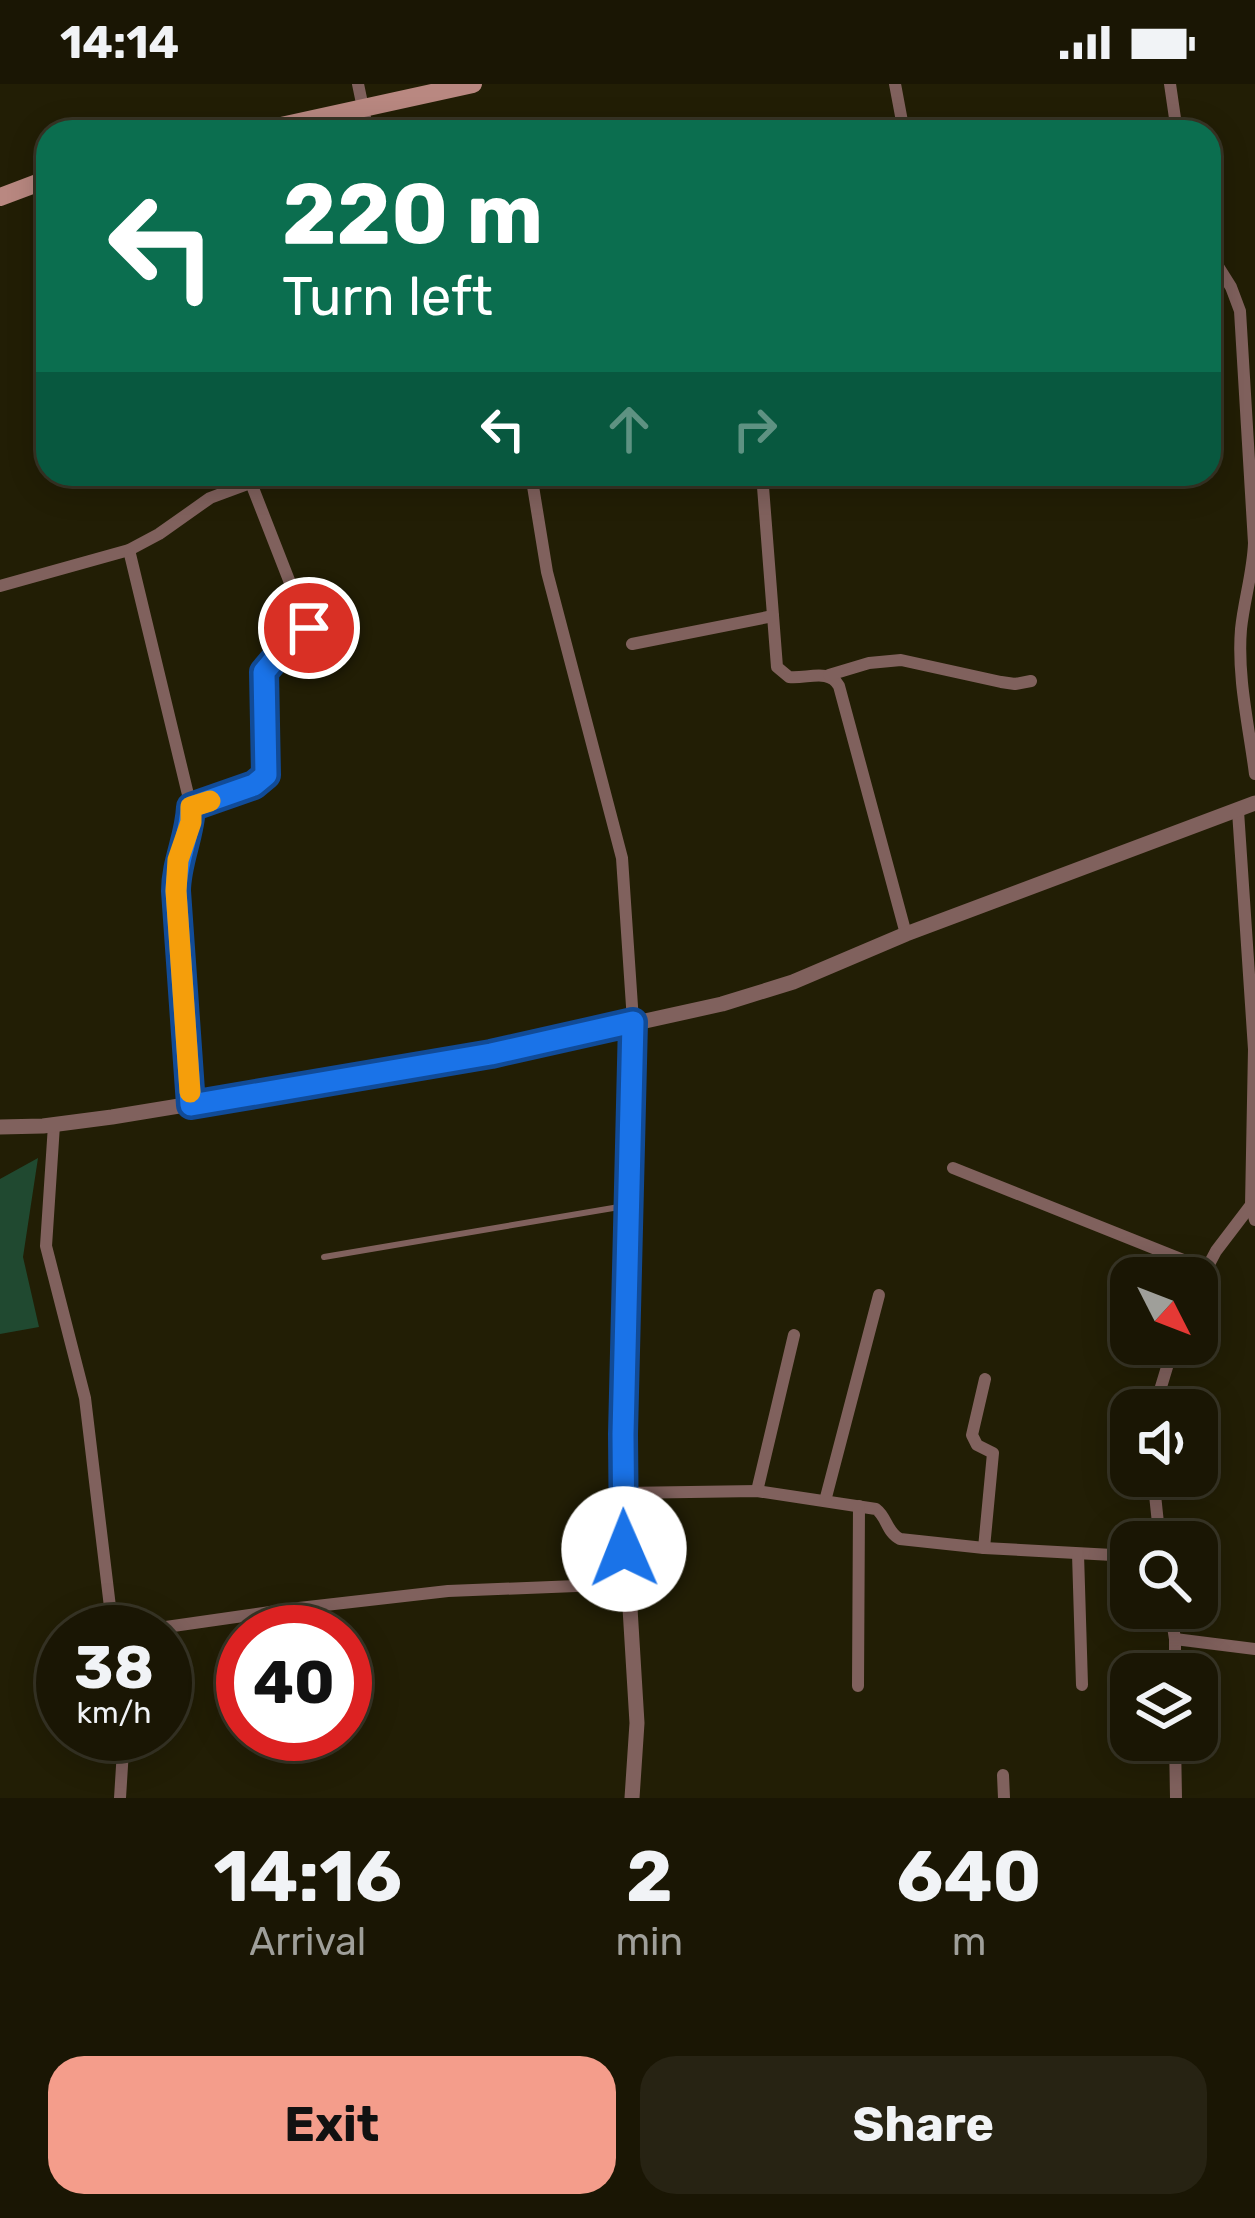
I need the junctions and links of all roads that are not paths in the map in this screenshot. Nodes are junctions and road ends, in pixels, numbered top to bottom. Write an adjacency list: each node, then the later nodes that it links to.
1 (358, 84): 5 (street)
2 (473, 84): 5 (main road)
3 (895, 84): 8 (street)
4 (1170, 84): 9 (street)
5 (364, 109): 6 (main road); 7 (street)
6 (311, 120)
7 (366, 120)
8 (902, 120)
9 (1175, 120)
10 (36, 184): 11 (main road)
11 (0, 197)
12 (1221, 270): 13 (street)
13 (1252, 463): 24 (street)
14 (243, 486): 18 (street)
15 (252, 486): 26 (street)
16 (533, 486): 29 (street)
17 (763, 486): 20 (street)
18 (129, 550): 19 (street); 26 (street)
19 (0, 586)
20 (773, 616): 21 (street); 22 (street)
21 (632, 644)
22 (827, 675): 23 (street); 28 (street)
23 (1031, 681)
24 (1255, 774)
25 (1255, 803): 27 (street)
26 (191, 807): 30 (street)
27 (1238, 811): 28 (street); 35 (street)
28 (906, 934): 29 (street)
29 (633, 1022): 30 (street); 34 (street)
30 (191, 1105): 31 (street)
31 (54, 1125): 32 (street); 50 (street)
32 (0, 1127)
33 (953, 1168): 37 (street)
34 (629, 1205): 36 (lane); 43 (street)
35 (1253, 1212): 38 (street)
36 (324, 1257)
37 (1176, 1257)
38 (1213, 1257)
39 (879, 1295): 44 (street)
40 (794, 1335): 42 (street)
41 (985, 1378): 46 (street)
42 (757, 1491): 43 (street); 44 (street)
43 (623, 1492): 49 (street)
44 (824, 1501): 45 (street)
45 (859, 1506): 46 (street); 57 (street)
46 (984, 1548): 47 (street)
47 (1078, 1553): 48 (street); 56 (street)
48 (1110, 1555)
49 (626, 1584): 51 (street); 62 (street)
50 (110, 1605)
51 (192, 1623)
52 (1173, 1629): 53 (street)
53 (1174, 1639): 54 (street); 55 (street)
54 (1255, 1648)
55 (1174, 1653)
56 (1082, 1685)
57 (858, 1686)
58 (122, 1761): 61 (street)
59 (1175, 1761): 64 (street)
60 (1003, 1775): 63 (street)
61 (120, 1798)
62 (632, 1798)
63 (1004, 1798)
64 (1176, 1798)

